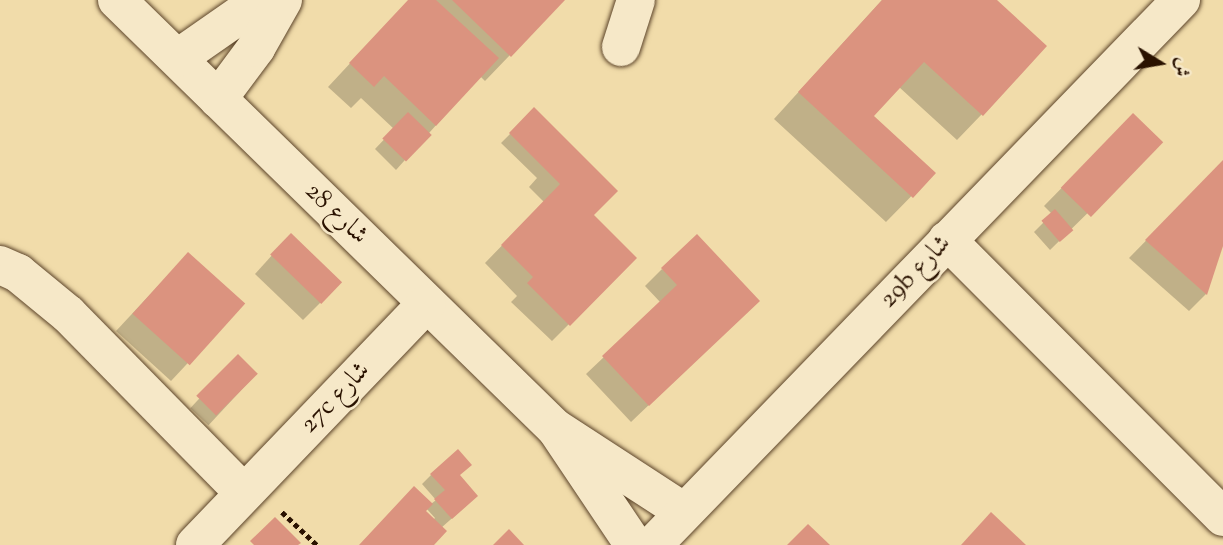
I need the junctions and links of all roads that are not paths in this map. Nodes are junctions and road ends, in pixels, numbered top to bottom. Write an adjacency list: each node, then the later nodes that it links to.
1 (117, 0): 7 (street, شارع 28)
2 (261, 0): 7 (street)
3 (283, 0): 8 (street)
4 (636, 0): 6 (street)
5 (1181, 0): 9 (street, 29b شارع)
6 (621, 47)
7 (177, 58): 8 (street, شارع 28)
8 (218, 99): 12 (street, شارع 28)
9 (947, 240): 16 (street, 29b شارع); 17 (street)
10 (0, 265): 13 (street)
11 (0, 284): 13 (street)
12 (427, 303): 14 (street, شارع 28); 15 (street, 27c شارع)
13 (68, 314): 15 (street)
14 (555, 428): 16 (street, شارع 28); 19 (street, شارع 28)
15 (244, 493): 18 (street, 27c شارع)
16 (683, 511): 20 (street, 29b شارع)
17 (1223, 517)
18 (195, 545)
19 (634, 545)
20 (653, 545)

